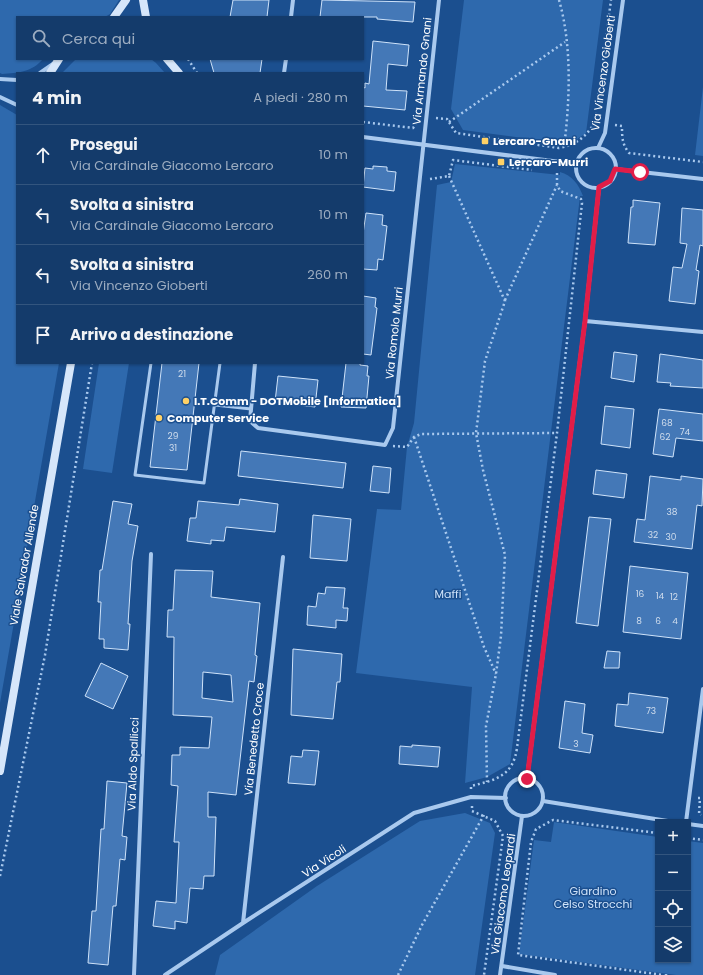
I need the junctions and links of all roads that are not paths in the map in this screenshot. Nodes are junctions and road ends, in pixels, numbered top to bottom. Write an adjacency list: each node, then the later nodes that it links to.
1 (126, 0): 6 (main road)
2 (143, 0): 7 (main road)
3 (293, 0): 8 (street)
4 (439, 0): 21 (street, Via Armando Gnani)
5 (623, 0): 22 (street, Via Vincenzo Gioberti)
6 (115, 16)
7 (146, 16)
8 (291, 16)
9 (58, 60): 12 (street); 13 (main road)
10 (286, 60): 15 (street)
11 (170, 61): 14 (main road)
12 (41, 72)
13 (51, 72)
14 (178, 72)
15 (284, 72)
16 (0, 80): 17 (street)
17 (16, 80)
18 (0, 97): 19 (street)
19 (16, 105)
20 (364, 138): 21 (street)
21 (424, 145): 23 (street); 34 (street, Via Romolo Murri)
22 (598, 148): 23 (street); 24 (street)
23 (576, 164): 26 (street)
24 (615, 169): 25 (street); 26 (street)
25 (703, 180)
26 (599, 187): 27 (street)
27 (585, 321): 28 (street); 39 (street)
28 (703, 332)
29 (71, 364): 38 (main road, Viale Salvador Allende)
30 (151, 364): 33 (lane)
31 (220, 364): 33 (lane)
32 (255, 364): 34 (street)
33 (215, 405): 34 (lane)
34 (251, 409)
35 (151, 554): 49 (street, Via Aldo Spallicci)
36 (283, 557): 47 (street, Via Benedetto Croce)
37 (703, 689): 44 (street)
38 (0, 771)
39 (527, 779): 40 (street); 41 (street)
40 (506, 798): 42 (street); 47 (street, Via Vicoli)
41 (543, 801): 42 (street); 43 (street)
42 (522, 816): 48 (street, Via Giacomo Leopardi)
43 (655, 819)
44 (686, 819)
45 (691, 824): 46 (street)
46 (703, 826)
47 (243, 923): 50 (street, Via Vicoli)
48 (502, 966): 51 (street, Via Giacomo Leopardi); 52 (street)
49 (134, 975)
50 (165, 975)
51 (500, 975)
52 (555, 975)

